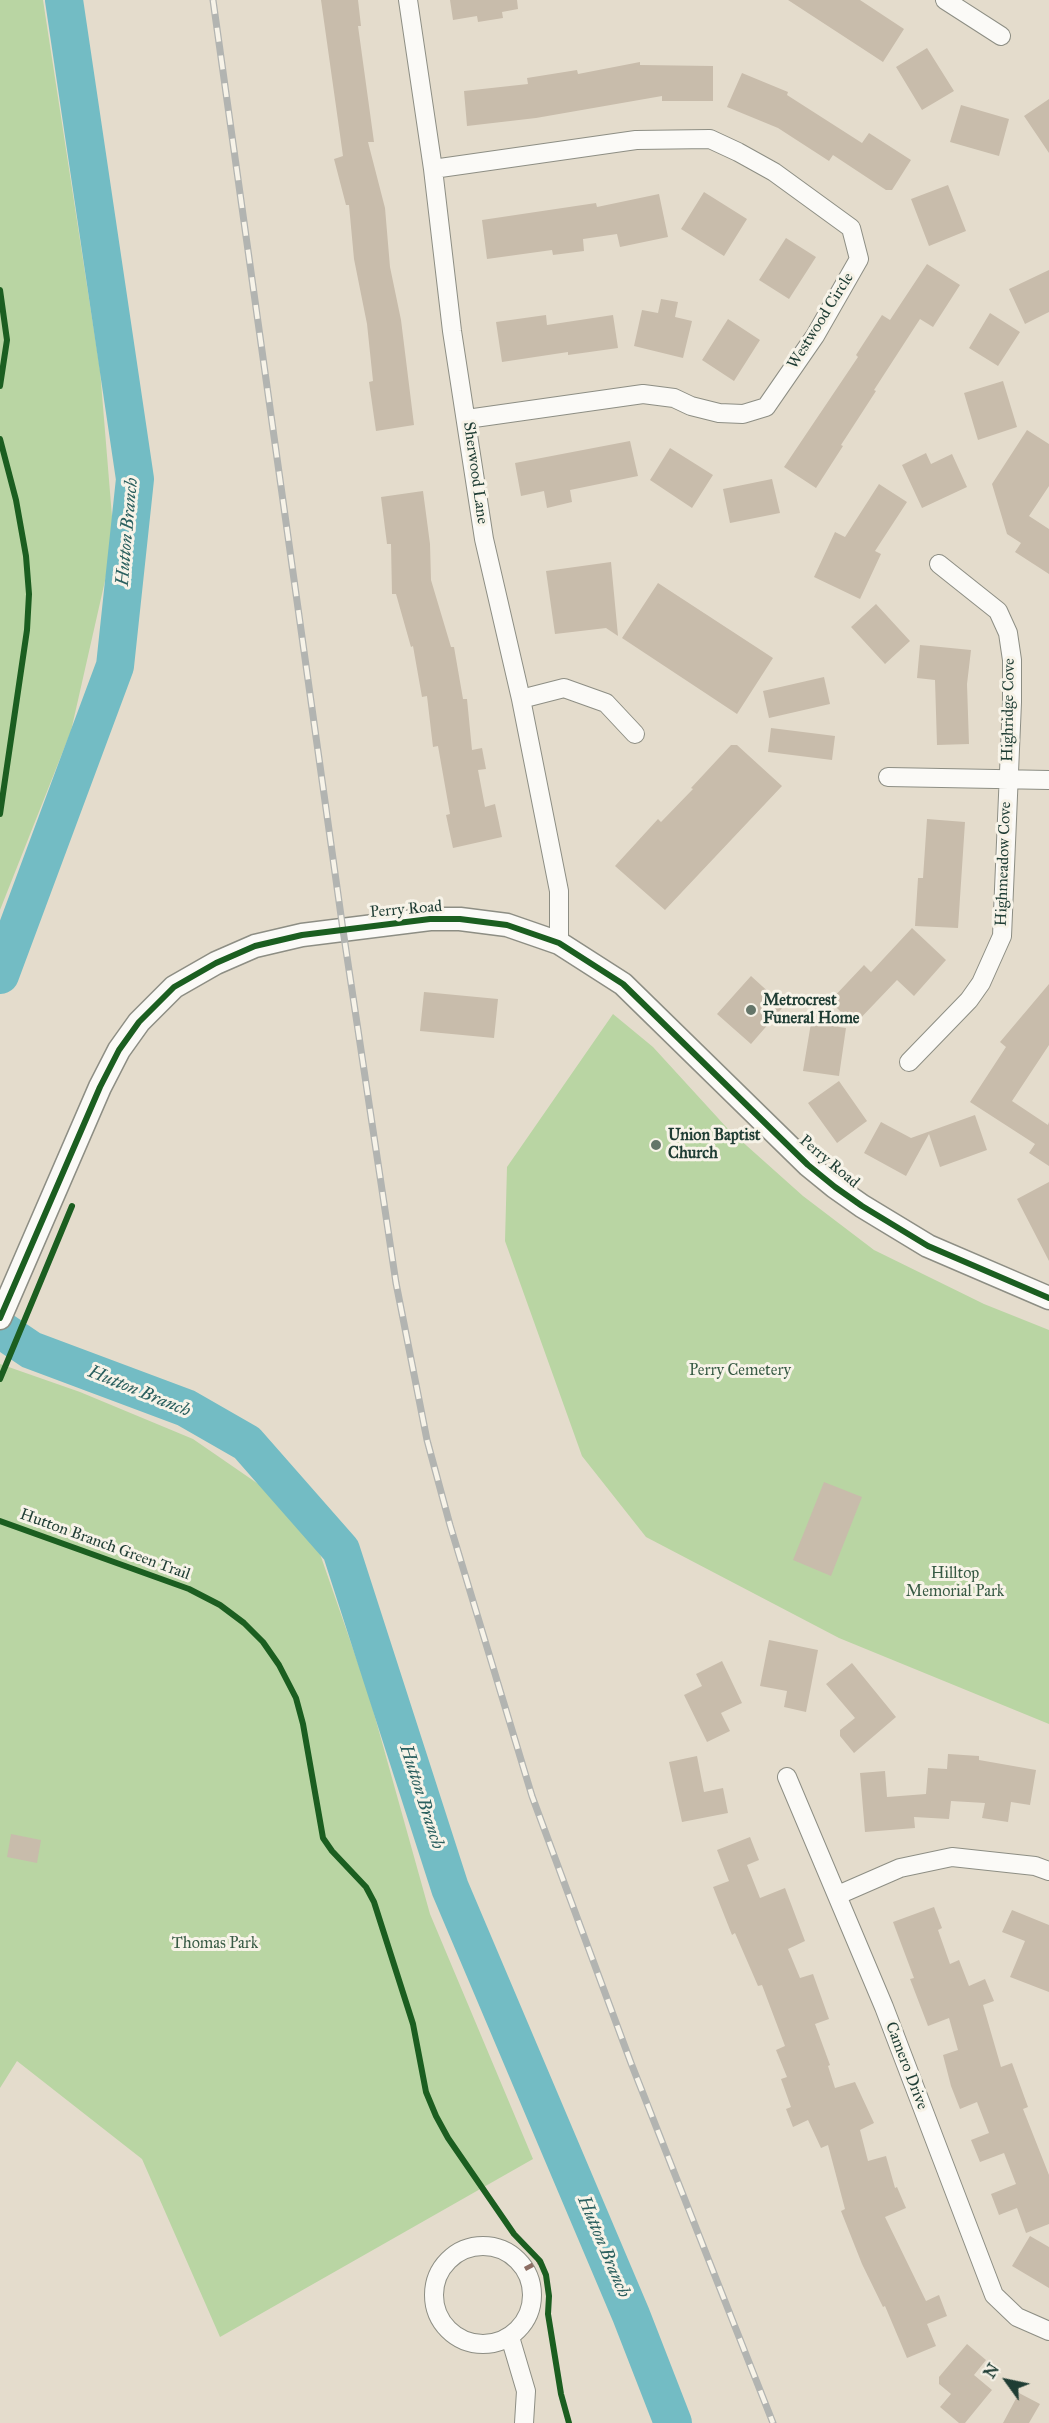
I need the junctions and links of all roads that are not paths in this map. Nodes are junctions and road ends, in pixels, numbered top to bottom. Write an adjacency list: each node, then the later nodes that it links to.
1 (408, 0): 4 (street, Sherwood Lane)
2 (945, 0): 3 (street)
3 (1001, 36)
4 (433, 169): 5 (street, Sherwood Lane); 5 (street, Westwood Circle)
5 (467, 419): 7 (street, Sherwood Lane)
6 (939, 564): 10 (street, Highridge Cove)
7 (521, 699): 8 (street); 12 (street, Sherwood Lane)
8 (635, 734)
9 (888, 777): 10 (street)
10 (1008, 778): 11 (street); 13 (street, Highmeadow Cove)
11 (1049, 780)
12 (559, 943): 14 (street, Perry Road); 15 (street, Perry Road)
13 (909, 1062)
14 (1049, 1298)
15 (0, 1318)
16 (787, 1777): 18 (street, Camero Drive)
17 (1049, 1870): 18 (street)
18 (838, 1895): 19 (street, Camero Drive)
19 (1049, 2331)
20 (510, 2337): 20 (street); 21 (street)
21 (524, 2423)

